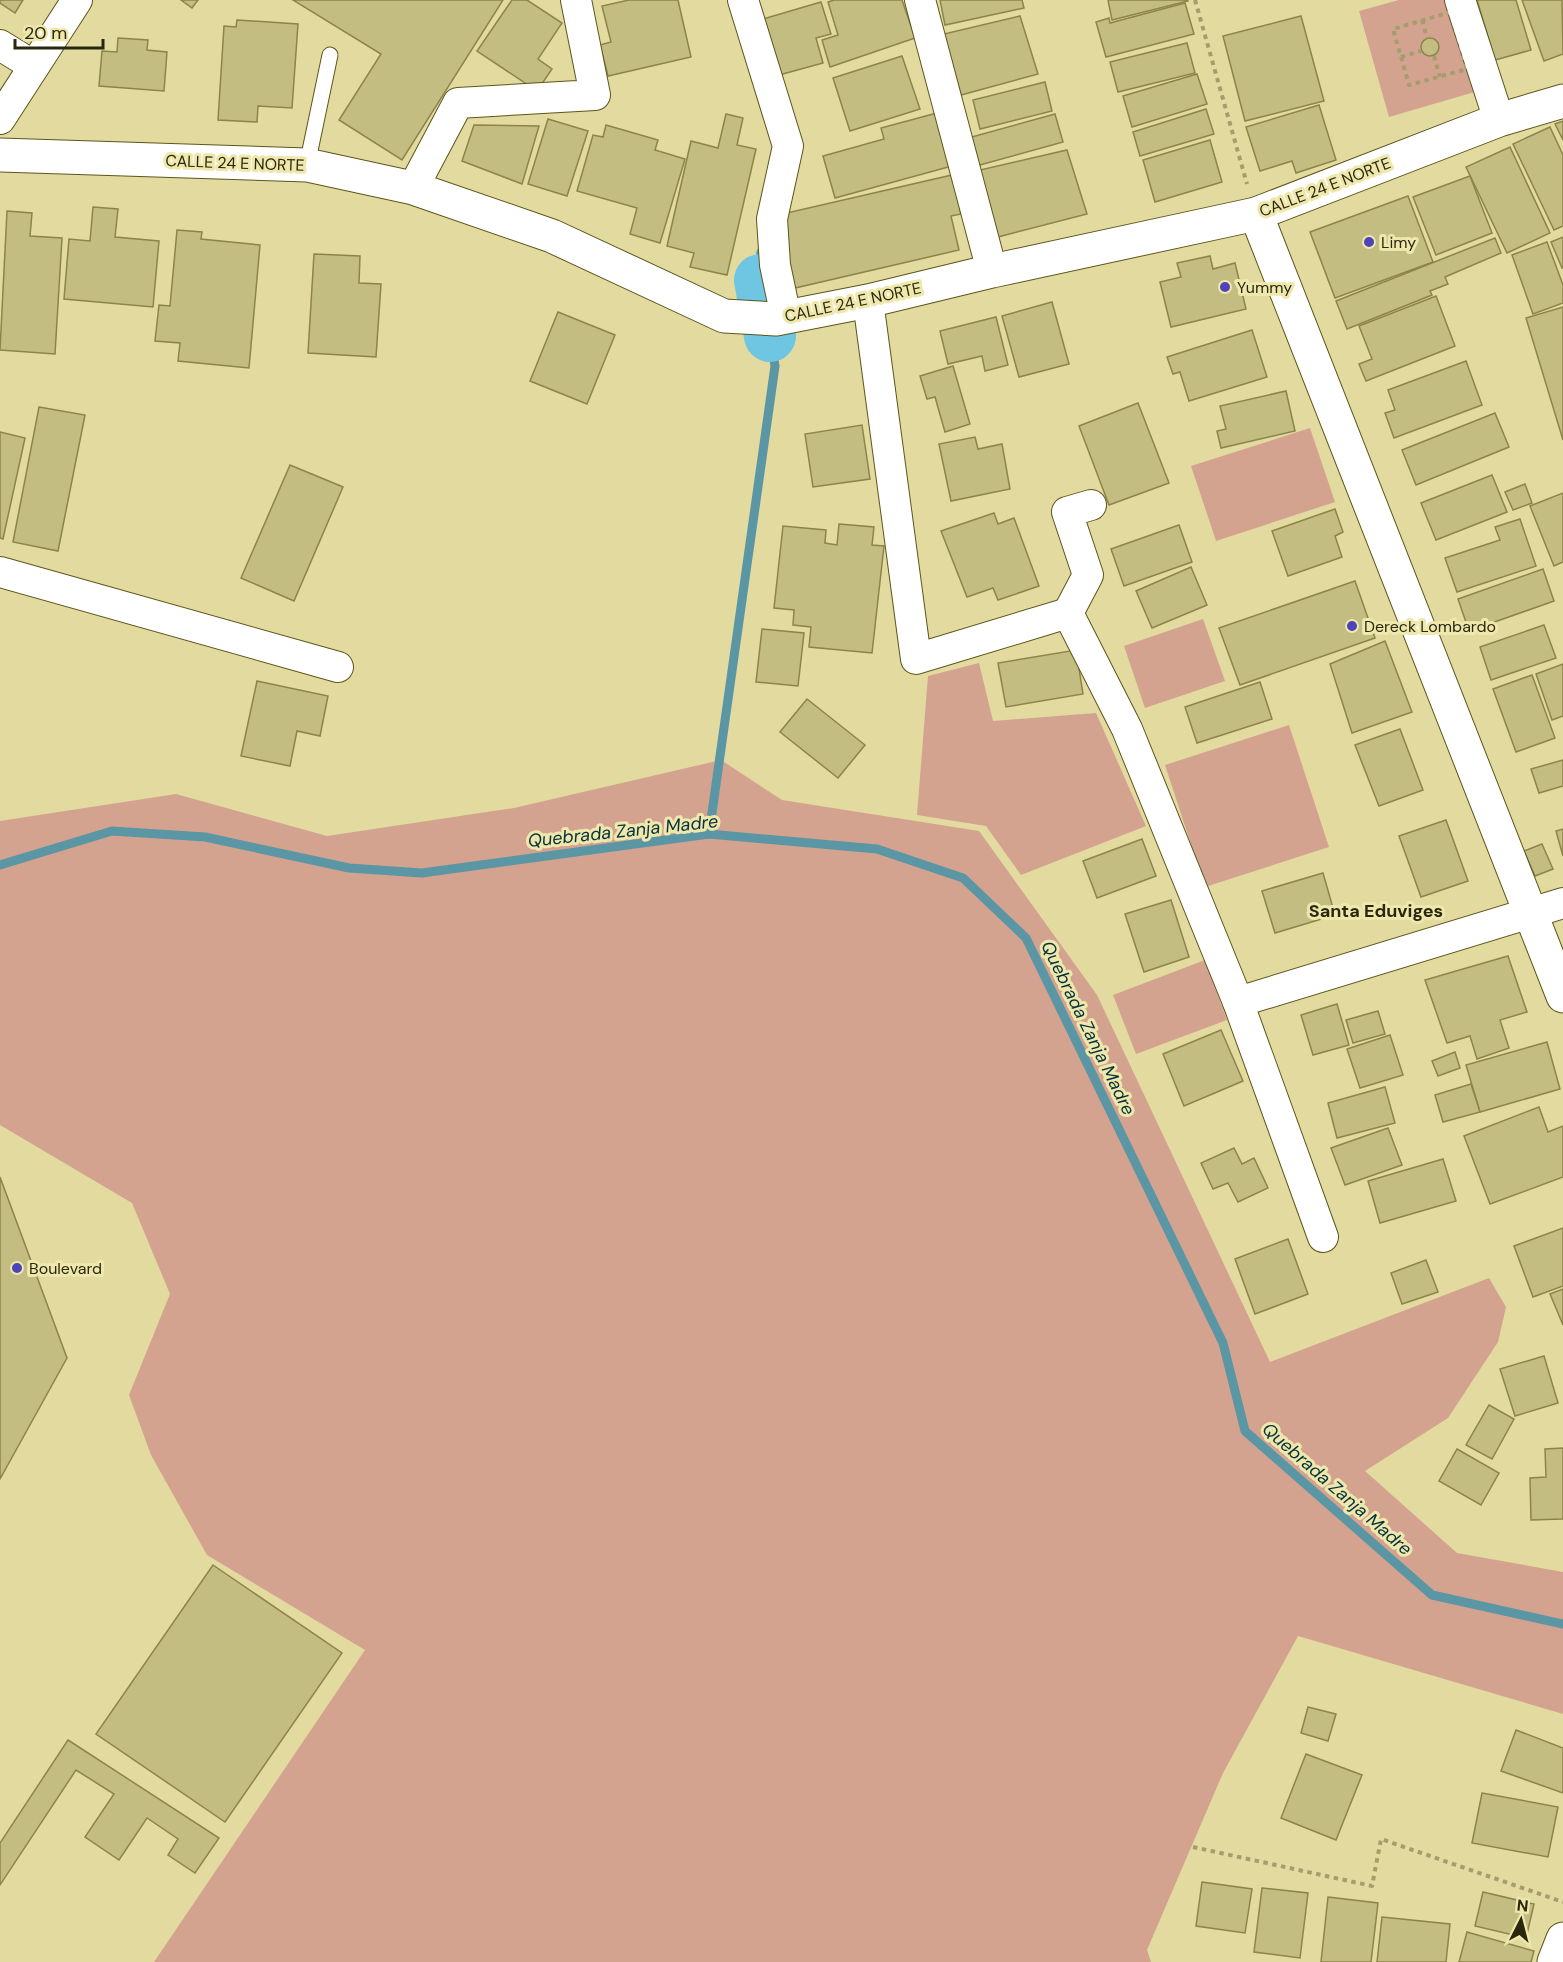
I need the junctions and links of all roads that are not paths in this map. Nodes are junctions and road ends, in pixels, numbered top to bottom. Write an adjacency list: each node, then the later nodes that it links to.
1 (77, 0): 8 (street)
2 (576, 0): 14 (street)
3 (743, 0): 18 (street)
4 (920, 0): 16 (street)
5 (1460, 0): 11 (street)
6 (0, 45): 8 (street)
7 (330, 55): 13 (lane)
8 (34, 66): 10 (street)
9 (1563, 101): 11 (main road, CALLE 24 E NORTE)
10 (0, 119)
11 (1499, 120): 15 (main road, CALLE 24 E NORTE)
12 (0, 154): 13 (main road, CALLE 24 E NORTE)
13 (307, 165): 14 (main road, CALLE 24 E NORTE)
14 (413, 188): 18 (main road, CALLE 24 E NORTE)
15 (1256, 214): 16 (main road, CALLE 24 E NORTE); 24 (main road)
16 (992, 271): 17 (main road, CALLE 24 E NORTE)
17 (868, 301): 18 (main road, CALLE 24 E NORTE); 21 (street)
18 (781, 318)
19 (1091, 505): 21 (street)
20 (0, 572): 22 (street)
21 (1068, 613): 26 (street)
22 (338, 667)
23 (1563, 903): 24 (street)
24 (1530, 913): 25 (main road); 26 (street)
25 (1563, 996)
26 (1238, 1002): 27 (street)
27 (1323, 1237)
28 (1563, 1939): 29 (main road)
29 (1554, 1962)

